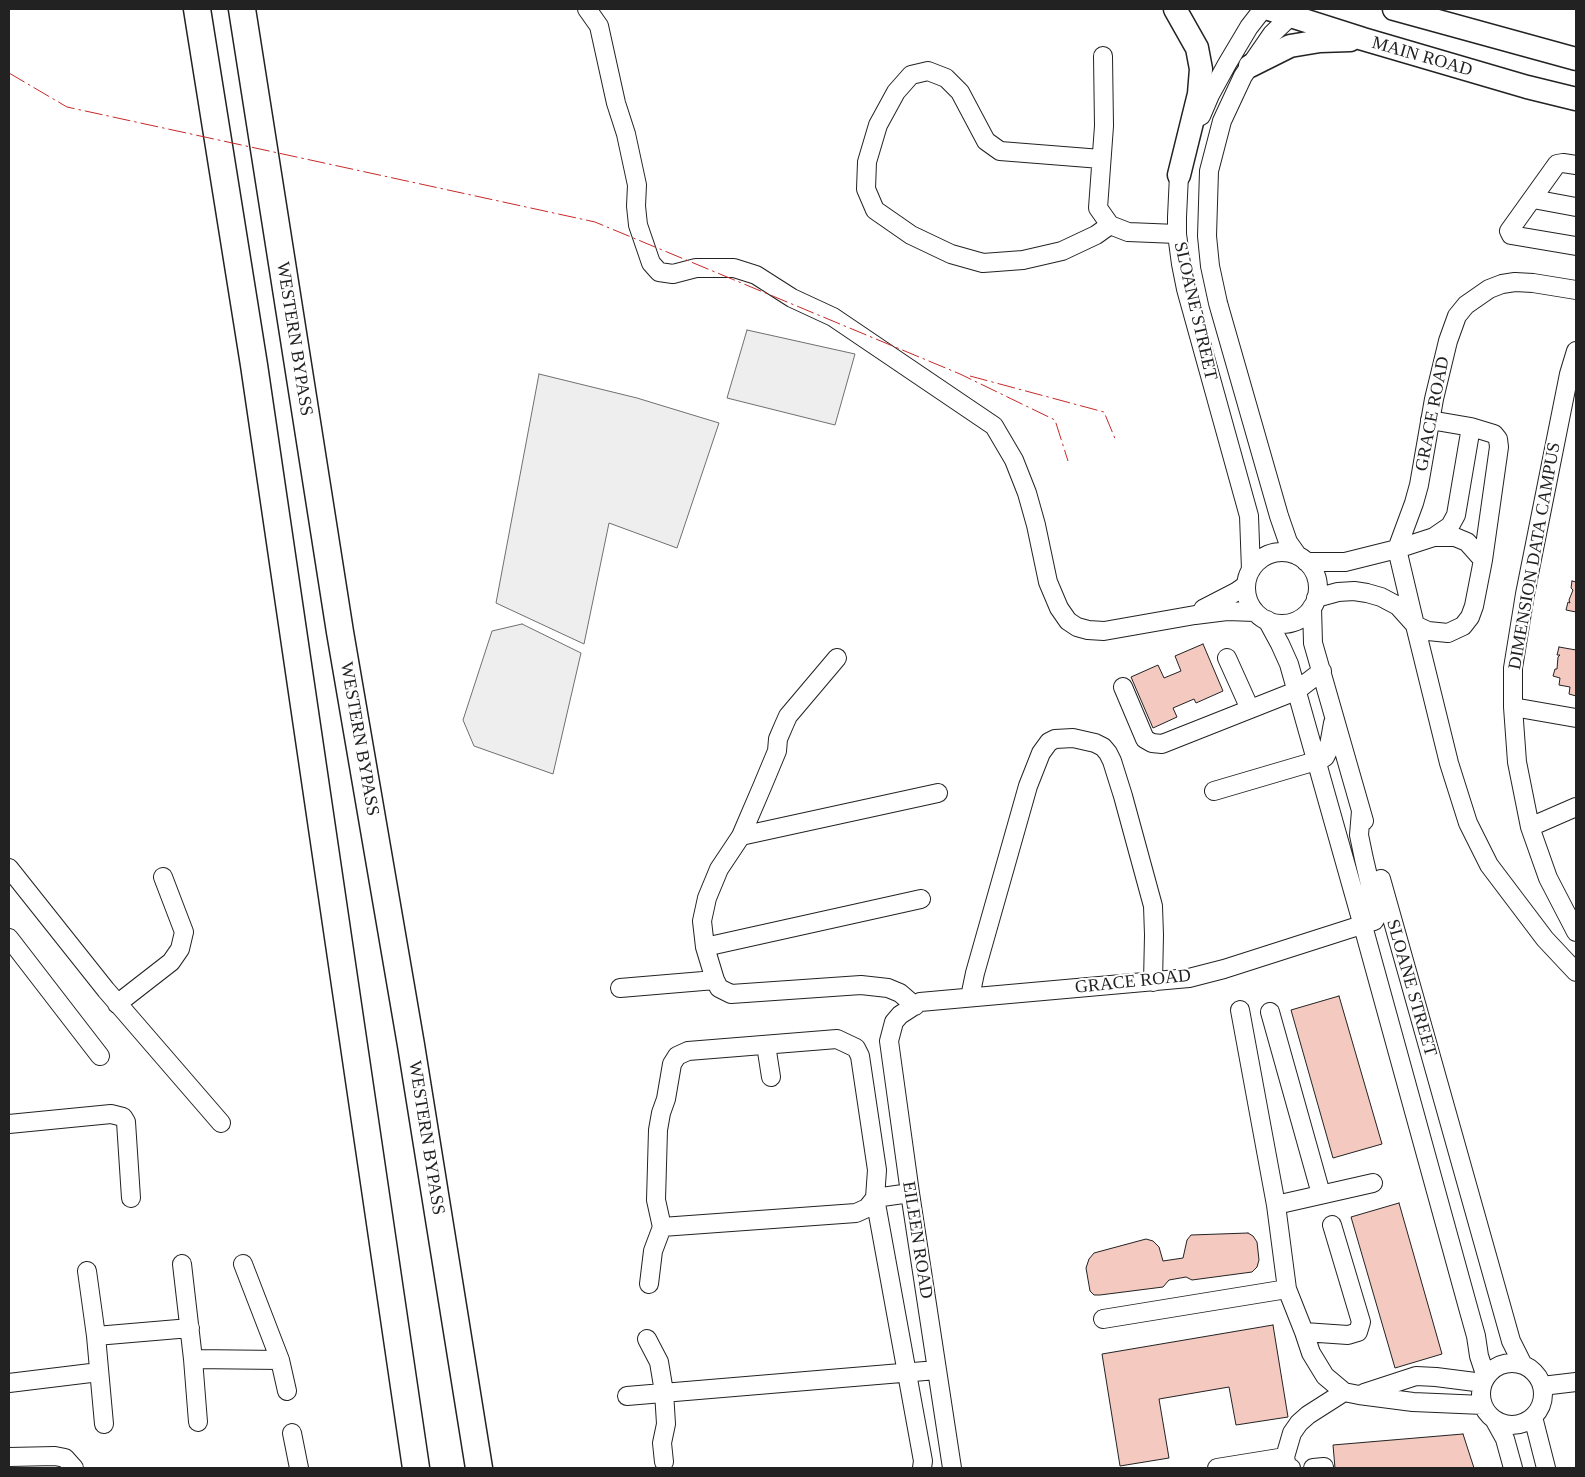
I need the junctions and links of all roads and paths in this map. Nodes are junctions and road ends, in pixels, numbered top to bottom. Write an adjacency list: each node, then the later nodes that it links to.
1 (197, 9): 115 (highway)
2 (242, 9): 116 (highway, WESTERN BYPASS)
3 (587, 9): 32 (street)
4 (1175, 9): 16 (main road)
5 (1263, 9): 16 (street, SLOANE STREET)
6 (1269, 9): 8 (main road, MAIN ROAD)
7 (1394, 9): 11 (main road)
8 (1295, 12): 9 (main road, MAIN ROAD); 12 (street, SLOANE STREET)
9 (1363, 40): 12 (main road); 13 (main road, MAIN ROAD)
10 (1103, 56): 14 (street)
11 (1576, 59)
12 (1250, 66): 28 (street, SLOANE STREET)
13 (1576, 99)
14 (1101, 159): 19 (street); 19 (street)
15 (1576, 165): 17 (street)
16 (1179, 175): 20 (street, SLOANE STREET)
17 (1533, 199): 18 (street); 21 (street)
18 (1576, 207)
19 (1110, 225): 20 (street)
20 (1177, 234): 30 (street, SLOANE STREET)
21 (1576, 246)
22 (1576, 290): 24 (street, GRACE ROAD)
23 (1576, 352): 40 (street, DIMENSION DATA CAMPUS)
24 (1430, 420): 25 (street); 27 (street, GRACE ROAD)
25 (1471, 427): 26 (street); 29 (street)
26 (1434, 537): 27 (street); 29 (street)
27 (1396, 549): 28 (street); 34 (street)
28 (1302, 559): 30 (street); 31 (street)
29 (1483, 560): 34 (street)
30 (1249, 577): 32 (street); 33 (street)
31 (1314, 603): 33 (street); 34 (street); 37 (street, SLOANE STREET)
32 (1195, 615): 33 (street)
33 (1261, 616): 39 (street, SLOANE STREET)
34 (1415, 625): 58 (street)
35 (837, 658): 50 (street)
36 (1227, 658): 41 (street)
37 (1322, 671): 39 (street); 42 (street, SLOANE STREET)
38 (1123, 687): 41 (street)
39 (1296, 691): 41 (street); 44 (street, SLOANE STREET)
40 (1513, 707): 43 (street); 49 (street, DIMENSION DATA CAMPUS)
41 (1250, 709)
42 (1334, 715): 44 (street); 48 (street, SLOANE STREET)
43 (1576, 718)
44 (1316, 762): 45 (street); 54 (street, SLOANE STREET)
45 (1214, 792)
46 (938, 793): 50 (street)
47 (1576, 807): 49 (street)
48 (1361, 811): 54 (street); 92 (street, SLOANE STREET)
49 (1530, 827): 55 (street, DIMENSION DATA CAMPUS)
50 (741, 836): 57 (street)
51 (9, 868): 63 (street)
52 (164, 877): 63 (street)
53 (921, 899): 57 (street)
54 (1363, 926): 60 (street, GRACE ROAD); 96 (street, SLOANE STREET)
55 (1576, 932)
56 (9, 938): 68 (street)
57 (705, 947): 59 (street)
58 (1576, 972)
59 (715, 980): 61 (street); 64 (street)
60 (1153, 982): 62 (street, GRACE ROAD); 62 (street)
61 (620, 988)
62 (970, 997): 64 (street, GRACE ROAD)
63 (117, 1004): 70 (street)
64 (907, 1010): 73 (street, EILEEN ROAD)
65 (1240, 1010): 77 (street)
66 (1270, 1012): 74 (street)
67 (766, 1045): 69 (street); 76 (street); 79 (street)
68 (100, 1056)
69 (771, 1077)
70 (220, 1123)
71 (9, 1124): 75 (street)
72 (1373, 1183): 74 (street)
73 (910, 1193): 76 (street); 93 (street, EILEEN ROAD)
74 (1321, 1194): 77 (street)
75 (131, 1198)
76 (875, 1198): 79 (street); 95 (street)
77 (1276, 1205): 84 (street)
78 (1332, 1225): 87 (street)
79 (662, 1226): 83 (street)
80 (182, 1264): 86 (street)
81 (242, 1264): 91 (street)
82 (87, 1271): 88 (street)
83 (649, 1284)
84 (1287, 1289): 85 (street); 87 (street)
85 (1103, 1318)
86 (190, 1328): 88 (street); 90 (street)
87 (1304, 1332): 102 (street)
88 (96, 1336): 94 (street)
89 (647, 1339): 101 (street)
90 (193, 1359): 91 (street); 107 (street)
91 (280, 1360): 100 (street)
92 (1523, 1365): 96 (street); 99 (street)
93 (937, 1370): 95 (street); 118 (street, EILEEN ROAD)
94 (99, 1372): 98 (street); 108 (street)
95 (906, 1373): 101 (street); 117 (street)
96 (1485, 1380): 102 (street); 104 (street)
97 (1576, 1382): 99 (street)
98 (9, 1383)
99 (1542, 1386): 105 (street)
100 (287, 1391)
101 (664, 1392): 103 (street); 111 (street)
102 (1352, 1393): 104 (street); 112 (street)
103 (626, 1396)
104 (1483, 1406): 106 (street)
105 (1533, 1417): 106 (street); 121 (street)
106 (1495, 1421): 120 (street)
107 (198, 1422)
108 (104, 1424)
109 (292, 1433): 114 (street)
110 (9, 1457): 113 (street)
111 (664, 1462)
112 (1288, 1462): 119 (street)
113 (74, 1468)
114 (299, 1468)
115 (416, 1468)
116 (479, 1468)
117 (922, 1468)
118 (952, 1468)
119 (1217, 1468)
120 (1513, 1468)
121 (1546, 1468)

